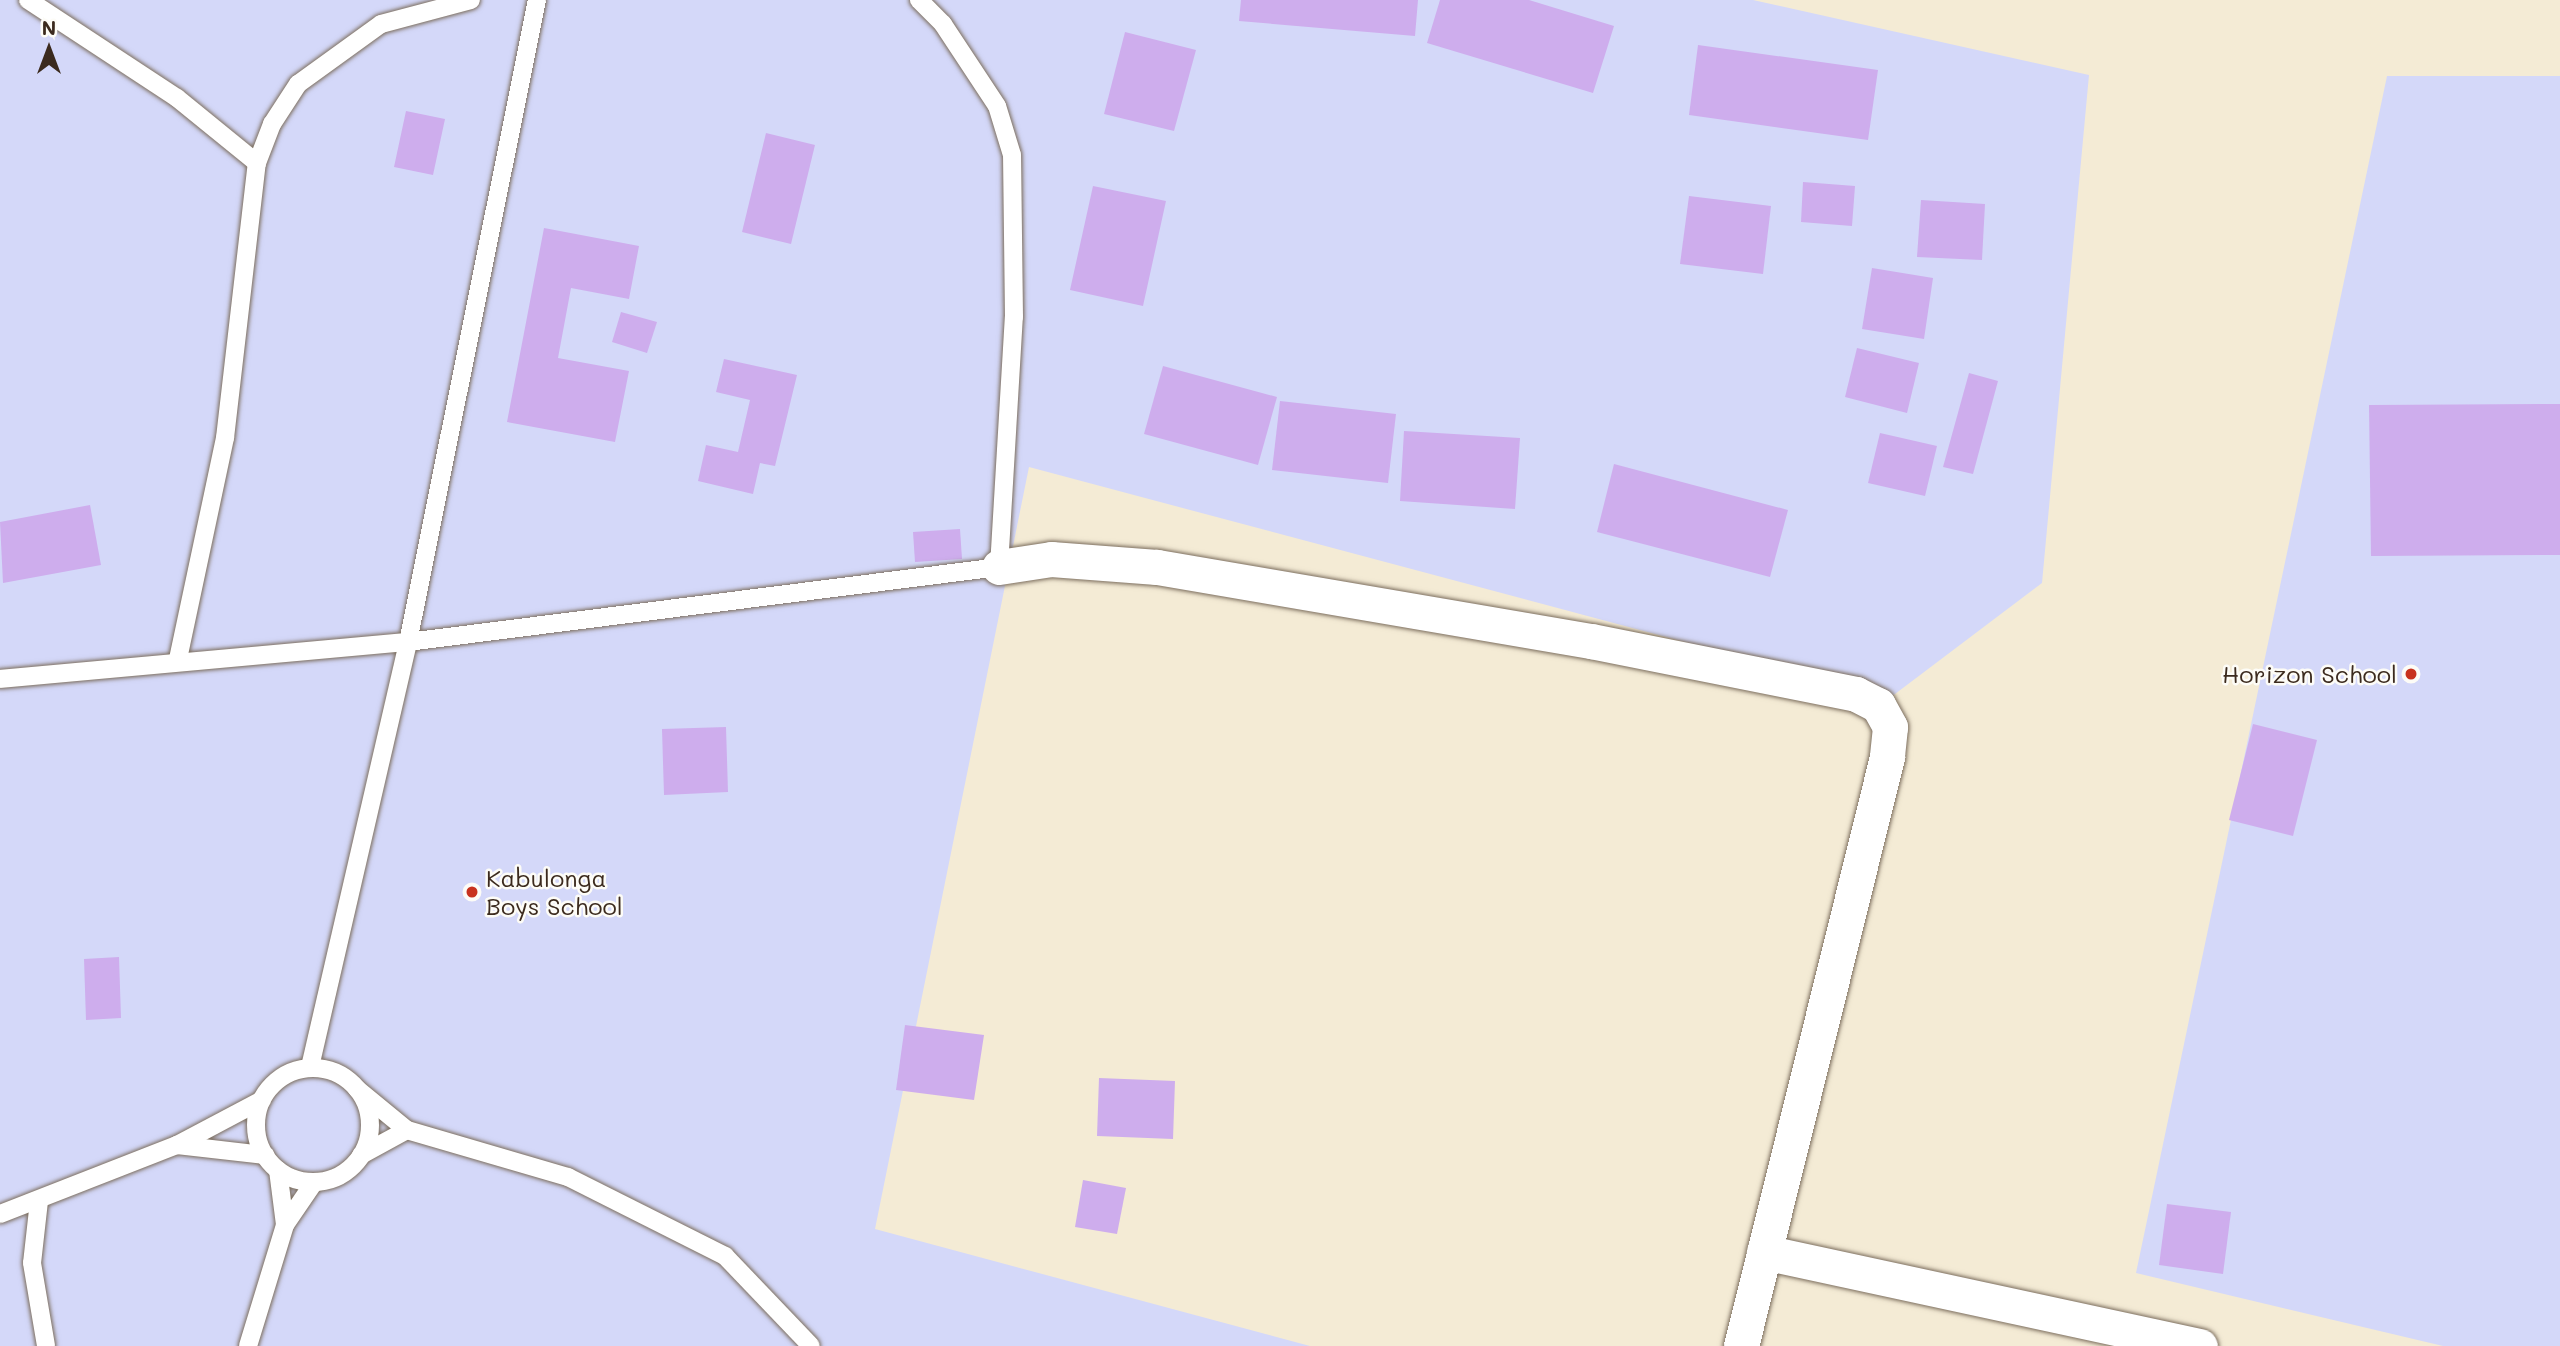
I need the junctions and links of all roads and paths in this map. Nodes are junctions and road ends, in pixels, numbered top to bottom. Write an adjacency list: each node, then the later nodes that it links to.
1 (28, 0): 5 (lane)
2 (471, 0): 5 (lane)
3 (537, 0): 7 (lane)
4 (919, 0): 6 (lane)
5 (257, 163): 8 (lane)
6 (999, 567): 7 (lane); 22 (street)
7 (408, 642): 8 (lane); 10 (lane)
8 (178, 659): 9 (lane)
9 (0, 679)
10 (310, 1067): 11 (lane); 12 (lane)
11 (357, 1089): 13 (lane); 16 (lane)
12 (262, 1100): 14 (lane); 15 (lane)
13 (407, 1130): 16 (lane); 26 (lane)
14 (177, 1145): 15 (lane); 19 (lane)
15 (265, 1155): 17 (lane)
16 (361, 1155): 18 (lane)
17 (278, 1170): 18 (lane); 21 (lane)
18 (313, 1184): 21 (lane)
19 (39, 1202): 20 (lane); 24 (lane)
20 (0, 1214)
21 (285, 1225): 25 (lane)
22 (1764, 1252): 23 (street); 27 (street)
23 (2067, 1332): 28 (street)
24 (46, 1346)
25 (248, 1346)
26 (811, 1346)
27 (1741, 1346)
28 (2200, 1346)

